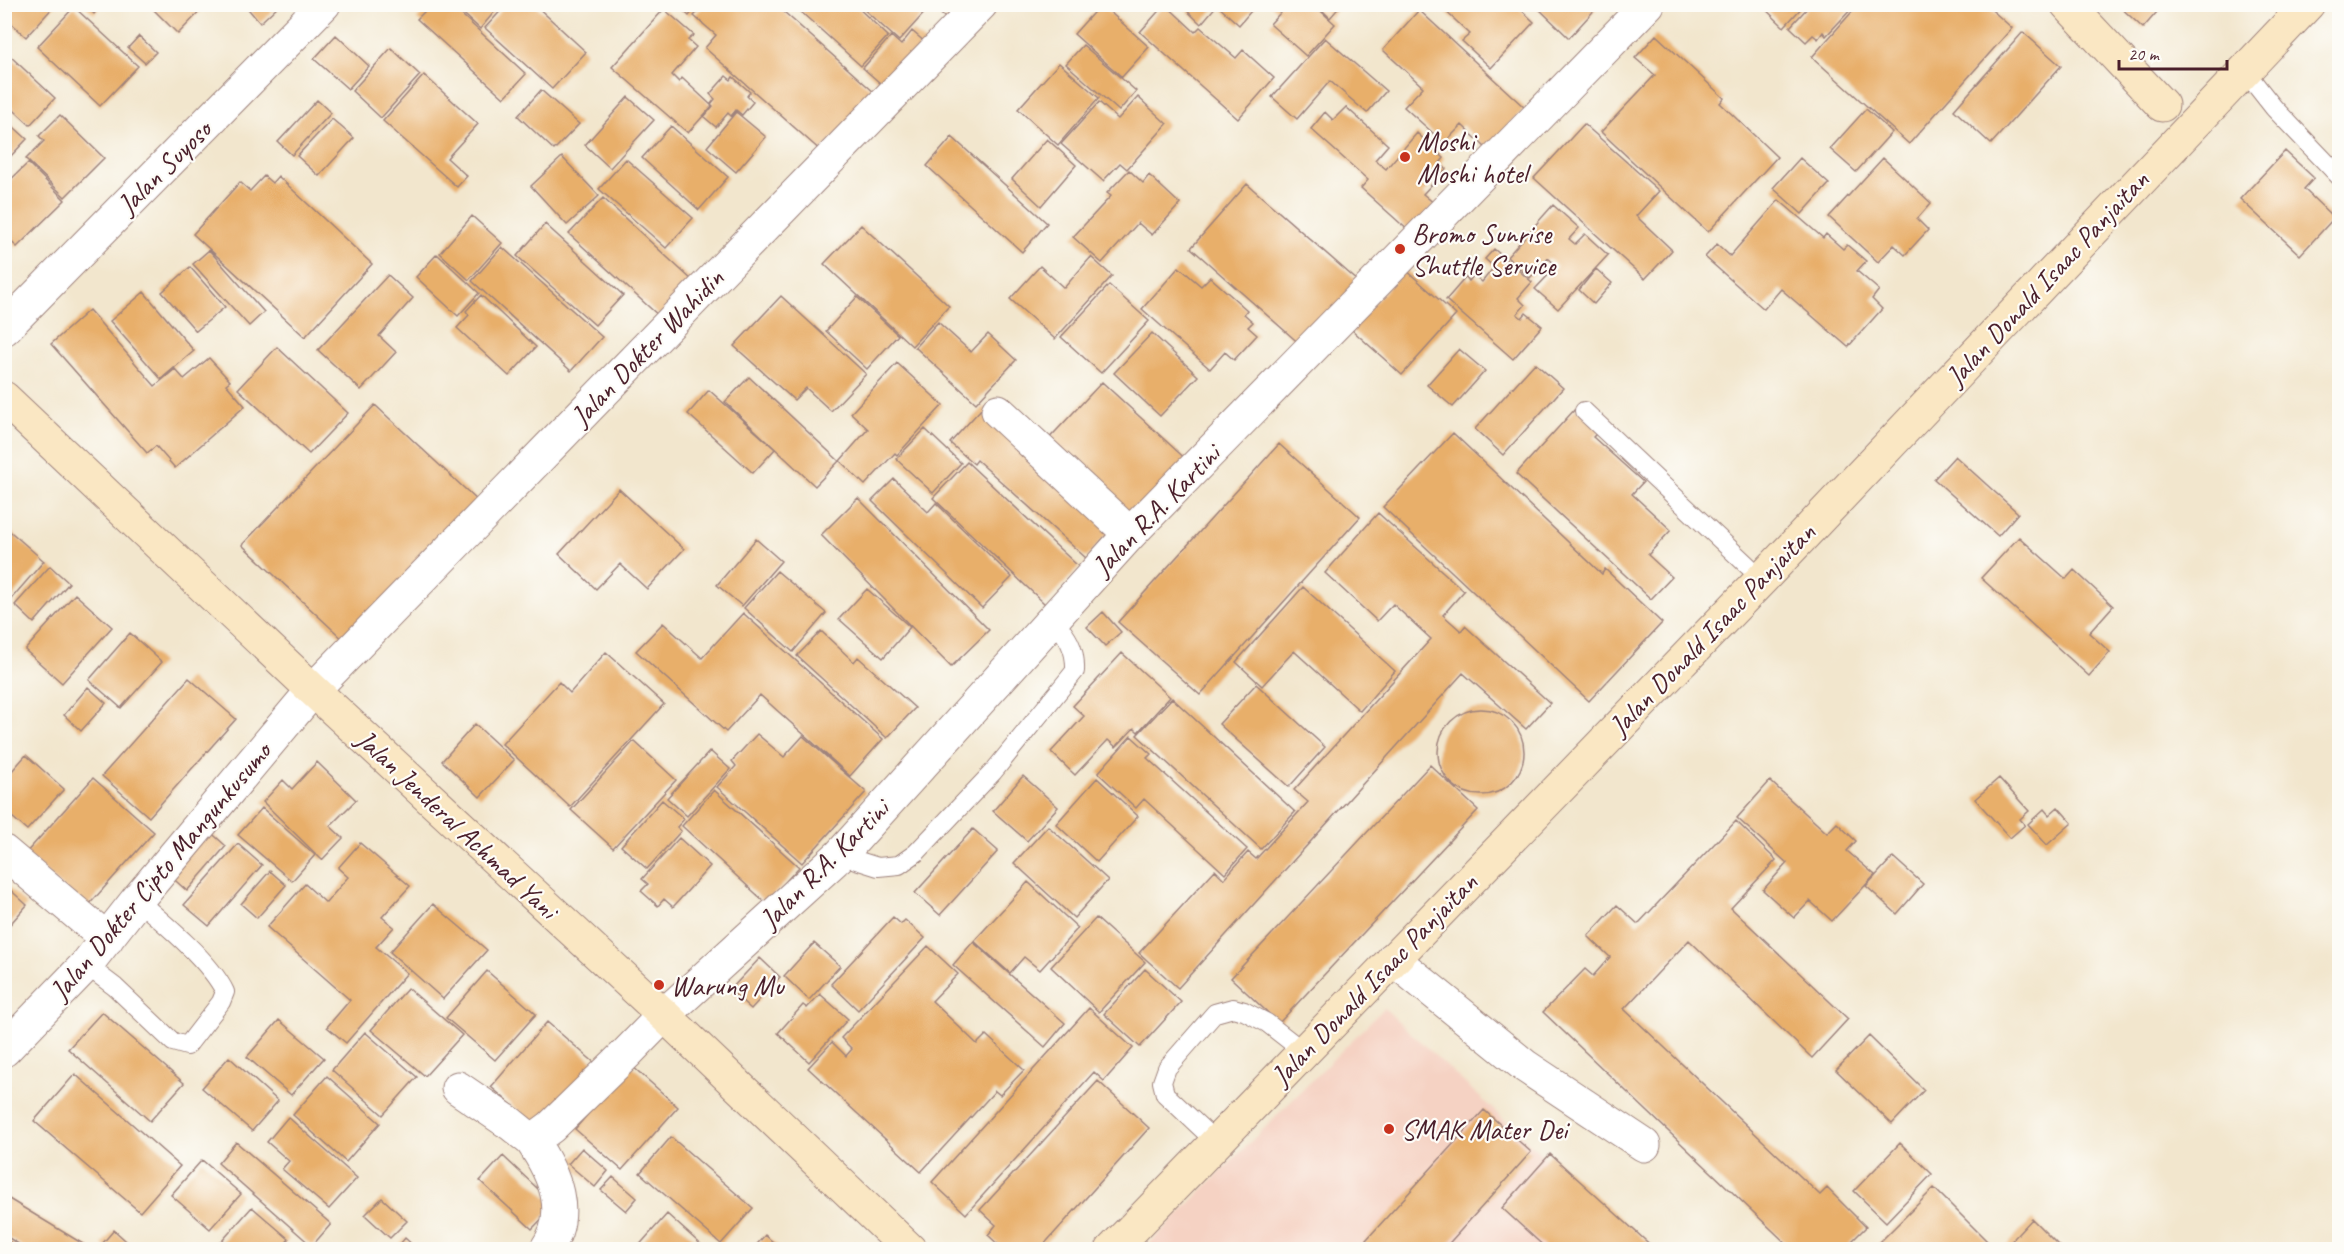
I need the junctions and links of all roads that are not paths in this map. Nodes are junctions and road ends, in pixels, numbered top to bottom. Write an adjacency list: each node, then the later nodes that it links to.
1 (324, 4): 9 (street, Jalan Suyoso)
2 (981, 4): 16 (street, Jalan Dokter Wahidin)
3 (1648, 4): 13 (street, Jalan R.A. Kartini)
4 (2067, 4): 7 (main road)
5 (2307, 4): 6 (main road, Jalan Donald Isaac Panjaitan)
6 (2244, 70): 7 (main road, Jalan Donald Isaac Panjaitan); 8 (lane)
7 (2175, 122): 14 (main road, Jalan Donald Isaac Panjaitan)
8 (2336, 166)
9 (4, 328)
10 (4, 398): 16 (main road, Jalan Jenderal Achmad Yani)
11 (998, 411): 13 (street)
12 (1584, 411): 14 (lane)
13 (1130, 534): 15 (street, Jalan R.A. Kartini)
14 (1762, 579): 21 (main road, Jalan Donald Isaac Panjaitan)
15 (1053, 619): 18 (street, Jalan R.A. Kartini); 18 (lane)
16 (313, 690): 19 (street, Jalan Dokter Cipto Mangunkusumo); 23 (main road, Jalan Jenderal Achmad Yani)
17 (4, 852): 20 (street)
18 (840, 855): 23 (street, Jalan R.A. Kartini)
19 (137, 900): 20 (street, Jalan Dokter Cipto Mangunkusumo); 22 (lane)
20 (107, 939): 22 (street, Jalan Dokter Cipto Mangunkusumo)
21 (1393, 959): 25 (main road, Jalan Donald Isaac Panjaitan); 29 (street)
22 (86, 965): 24 (street, Jalan Dokter Cipto Mangunkusumo)
23 (664, 1015): 27 (street, Jalan R.A. Kartini); 31 (main road, Jalan Jenderal Achmad Yani)
24 (4, 1050)
25 (1304, 1052): 28 (main road, Jalan Donald Isaac Panjaitan); 28 (lane)
26 (458, 1088): 27 (street)
27 (532, 1141): 30 (street)
28 (1216, 1142): 32 (main road, Jalan Donald Isaac Panjaitan)
29 (1644, 1145)
30 (546, 1250)
31 (910, 1250)
32 (1112, 1250)

